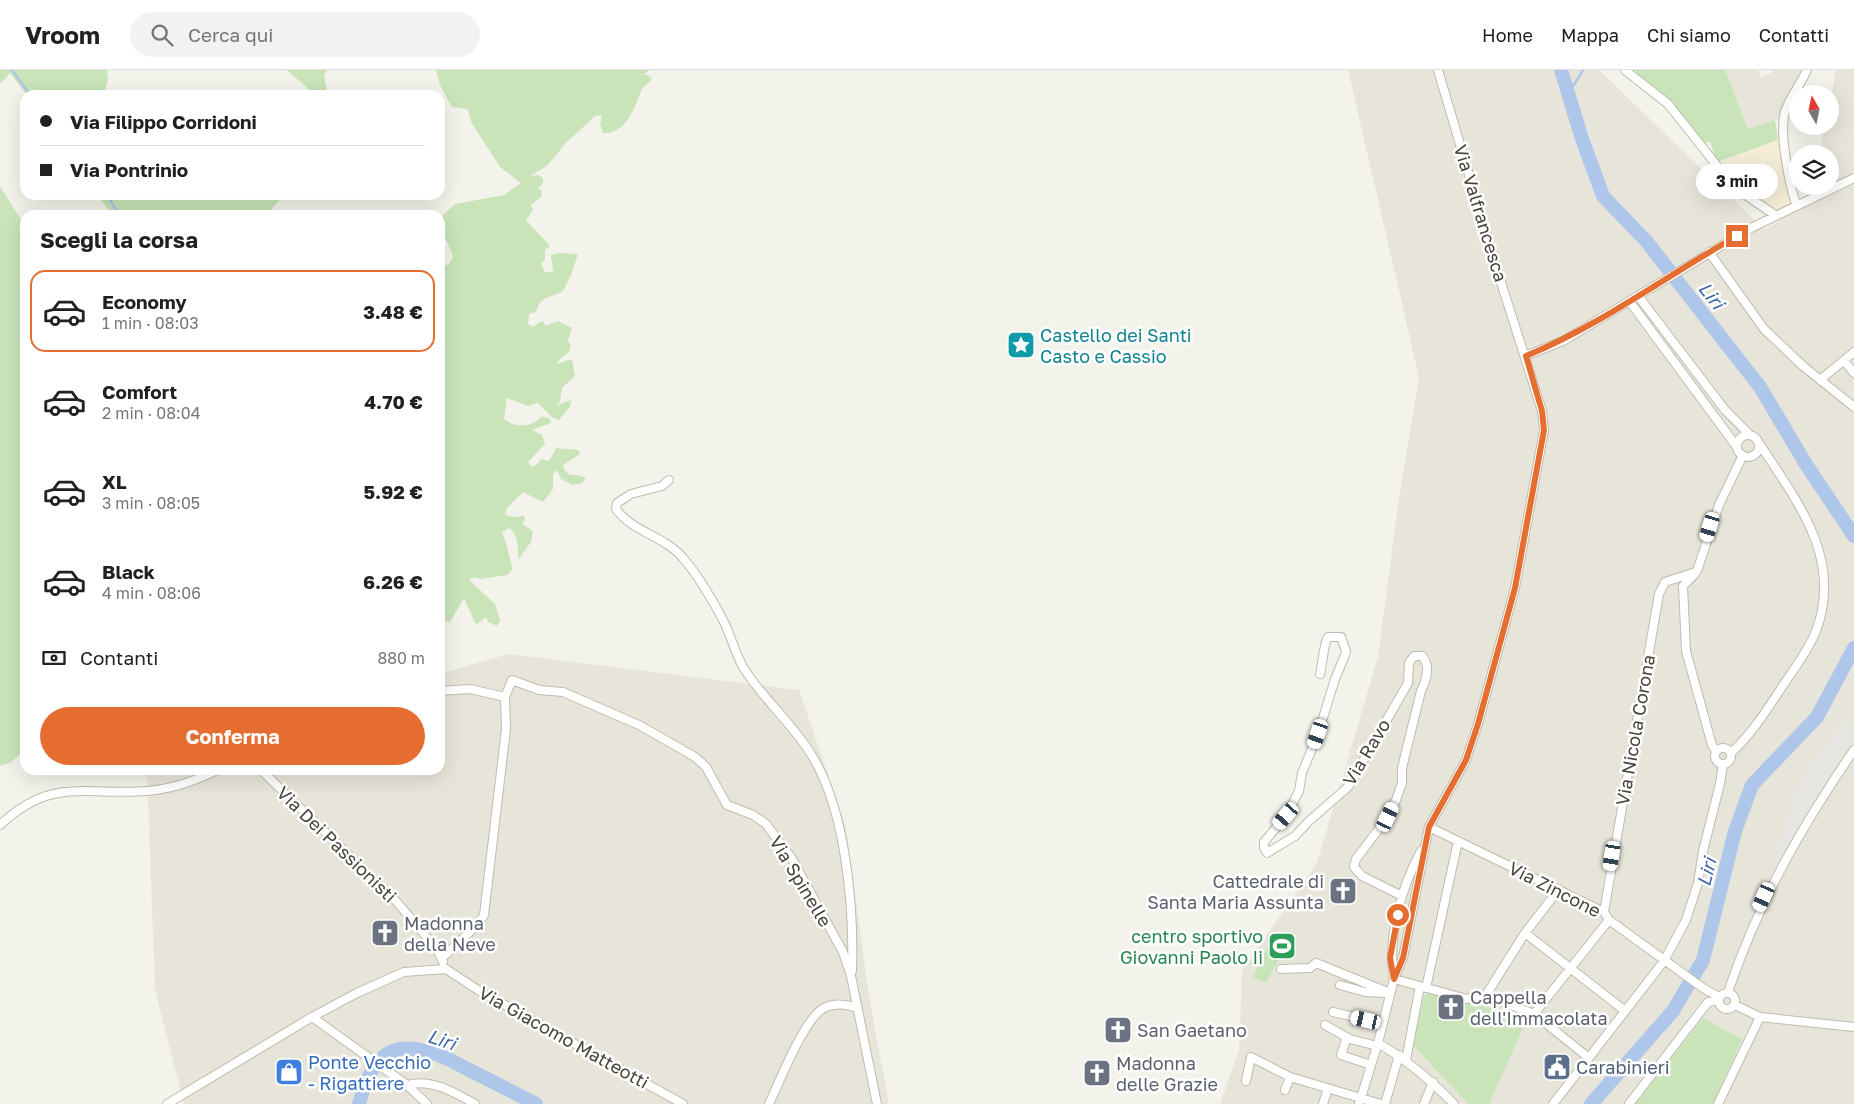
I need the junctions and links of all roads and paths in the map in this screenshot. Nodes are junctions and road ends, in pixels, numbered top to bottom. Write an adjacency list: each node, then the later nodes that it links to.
1 (1438, 70): 11 (street, Via Valfrancesca)
2 (1625, 70): 6 (street)
3 (1807, 70): 5 (street)
4 (1854, 178): 5 (street)
5 (1796, 204): 6 (street)
6 (1775, 215): 7 (street)
7 (1709, 252): 8 (street); 14 (street)
8 (1639, 297): 9 (street); 16 (street)
9 (1630, 302): 11 (street); 17 (street)
10 (1854, 352): 12 (street)
11 (1526, 356): 31 (street, Via Valfrancesca)
12 (1844, 361): 13 (street); 14 (street)
13 (1854, 374)
14 (1820, 380): 15 (street)
15 (1854, 408)
16 (1754, 438): 17 (street); 18 (street); 26 (street)
17 (1737, 447): 18 (street)
18 (1743, 455): 20 (street)
19 (669, 480): 44 (street)
20 (1696, 572): 25 (street); 36 (street, Via Nicola Corona)
21 (1320, 674): 35 (street, Via Ravo)
22 (445, 690): 23 (street)
23 (505, 697): 39 (street); 44 (street, Via Spinelle)
24 (1854, 750): 48 (street)
25 (1716, 751): 26 (street); 27 (street)
26 (1731, 753): 27 (street)
27 (1722, 764): 40 (street)
28 (206, 775): 30 (street)
29 (266, 775): 39 (street, Via Dei Passionisti)
30 (0, 825)
31 (1429, 827): 32 (street, Via Zincone); 33 (street, Via Valfrancesca)
32 (1458, 841): 34 (street, Via Zincone); 47 (street)
33 (1426, 843): 35 (street); 45 (street)
34 (1559, 889): 36 (street, Via Zincone); 38 (street)
35 (1402, 896): 45 (street)
36 (1604, 912): 37 (street, Via Zincone)
37 (1609, 920): 40 (street, Via Zincone); 41 (street)
38 (1525, 933): 41 (street); 50 (street)
39 (442, 958): 42 (street, Via Dei Passionisti)
40 (1664, 961): 51 (street, Via Zincone); 54 (street)
41 (1570, 968): 54 (street); 56 (street)
42 (446, 969): 57 (street); 77 (street, Via Giacomo Matteotti)
43 (1281, 969): 49 (street)
44 (851, 976): 53 (street, Via Spinelle)
45 (1394, 979): 47 (street); 49 (street)
46 (1340, 985): 49 (street)
47 (1423, 987): 50 (street); 64 (street)
48 (1728, 992): 51 (street); 52 (street)
49 (1390, 993): 59 (street)
50 (1486, 996): 56 (street)
51 (1719, 998): 52 (street); 86 (street)
52 (1734, 1005): 58 (street)
53 (858, 1008): 78 (street); 79 (street, Via Spinelle)
54 (1624, 1010): 65 (street)
55 (1333, 1012): 59 (street)
56 (1534, 1014): 65 (street)
57 (312, 1017): 70 (street); 74 (street)
58 (1760, 1017): 61 (street); 87 (street)
59 (1383, 1024): 63 (street)
60 (1325, 1025): 62 (street)
61 (1854, 1027)
62 (1347, 1037): 63 (street); 66 (street)
63 (1378, 1045): 64 (street); 66 (street)
64 (1403, 1058): 69 (street); 82 (street)
65 (1588, 1058): 85 (street)
66 (1371, 1065): 73 (street)
67 (1290, 1077): 68 (street); 71 (street); 72 (street)
68 (1246, 1081)
69 (1433, 1082): 83 (street); 84 (street)
70 (404, 1083): 75 (street); 76 (street)
71 (1328, 1088): 73 (street); 80 (street)
72 (1285, 1090)
73 (1360, 1101): 81 (street)
74 (167, 1104)
75 (427, 1104)
76 (475, 1104)
77 (683, 1104)
78 (768, 1104)
79 (877, 1104)
80 (1323, 1104)
81 (1381, 1104)
82 (1384, 1104)
83 (1424, 1104)
84 (1454, 1104)
85 (1553, 1104)
86 (1629, 1104)
87 (1718, 1104)

